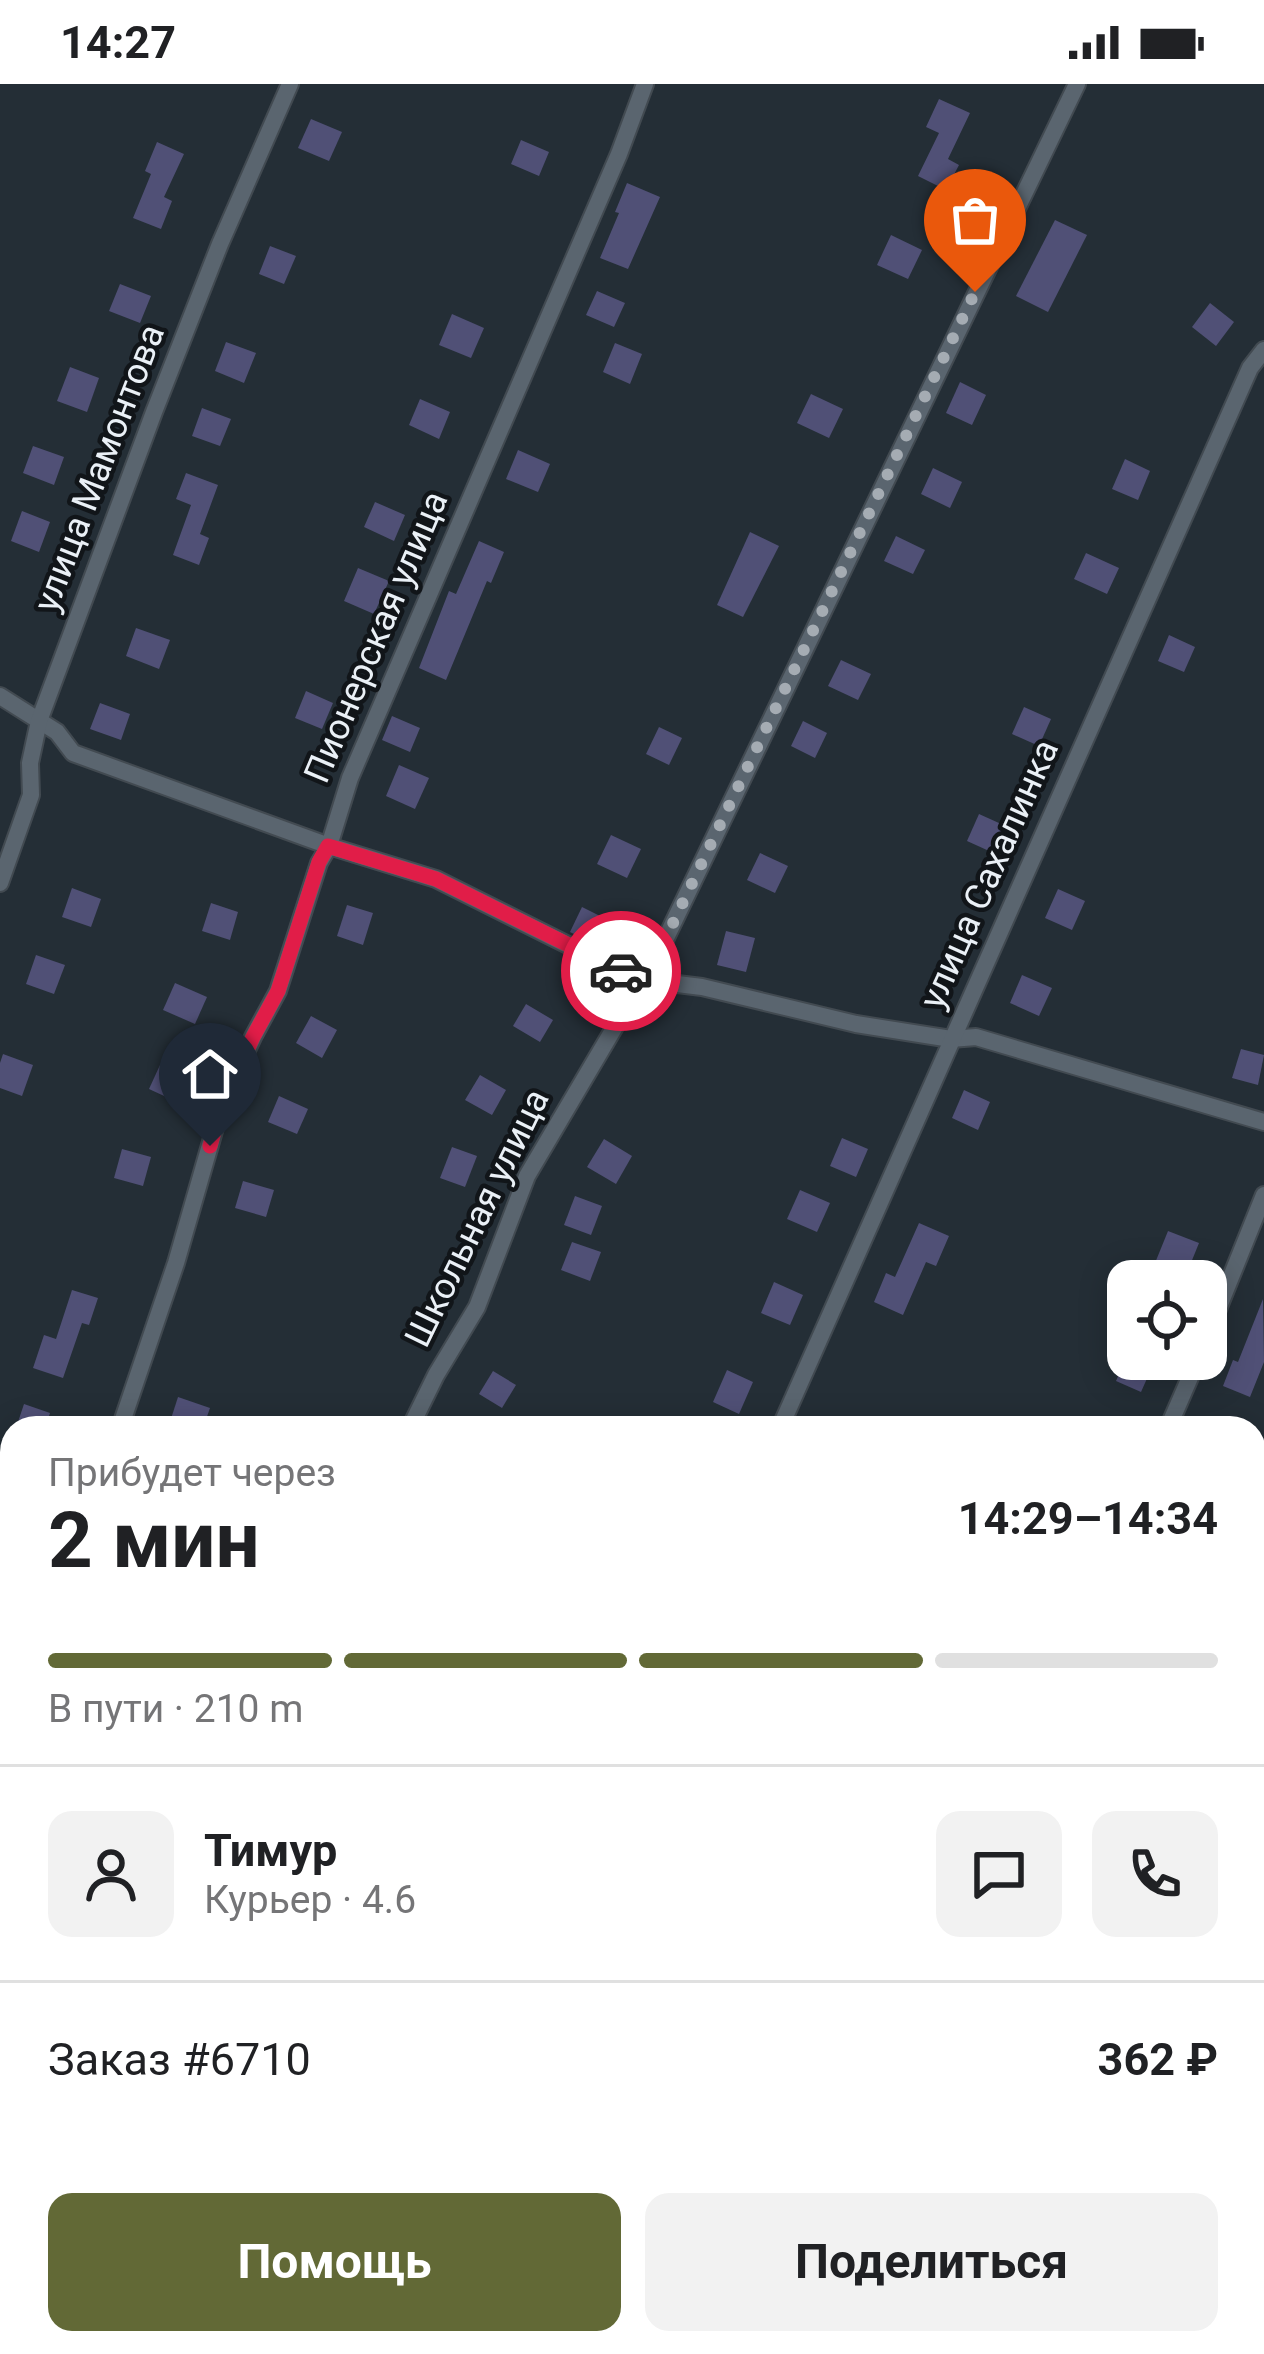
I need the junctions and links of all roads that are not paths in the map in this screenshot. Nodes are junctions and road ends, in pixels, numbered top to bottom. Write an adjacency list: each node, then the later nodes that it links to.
1 (290, 84): 6 (street, улица Мамонтова)
2 (645, 84): 7 (street, Пионерская улица)
3 (1077, 84): 9 (street, Школьная улица)
4 (1264, 350): 10 (street, улица Сахалинка)
5 (0, 696): 6 (street)
6 (39, 721): 7 (street); 8 (street, улица Мамонтова)
7 (328, 846): 9 (street); 15 (street, Пионерская улица)
8 (0, 883)
9 (628, 975): 10 (street); 16 (street, Школьная улица)
10 (951, 1039): 11 (street); 17 (street, улица Сахалинка)
11 (1264, 1122)
12 (1264, 1195): 13 (street)
13 (1227, 1287)
14 (1189, 1380): 18 (street)
15 (124, 1416)
16 (416, 1416)
17 (785, 1416)
18 (1173, 1416)

